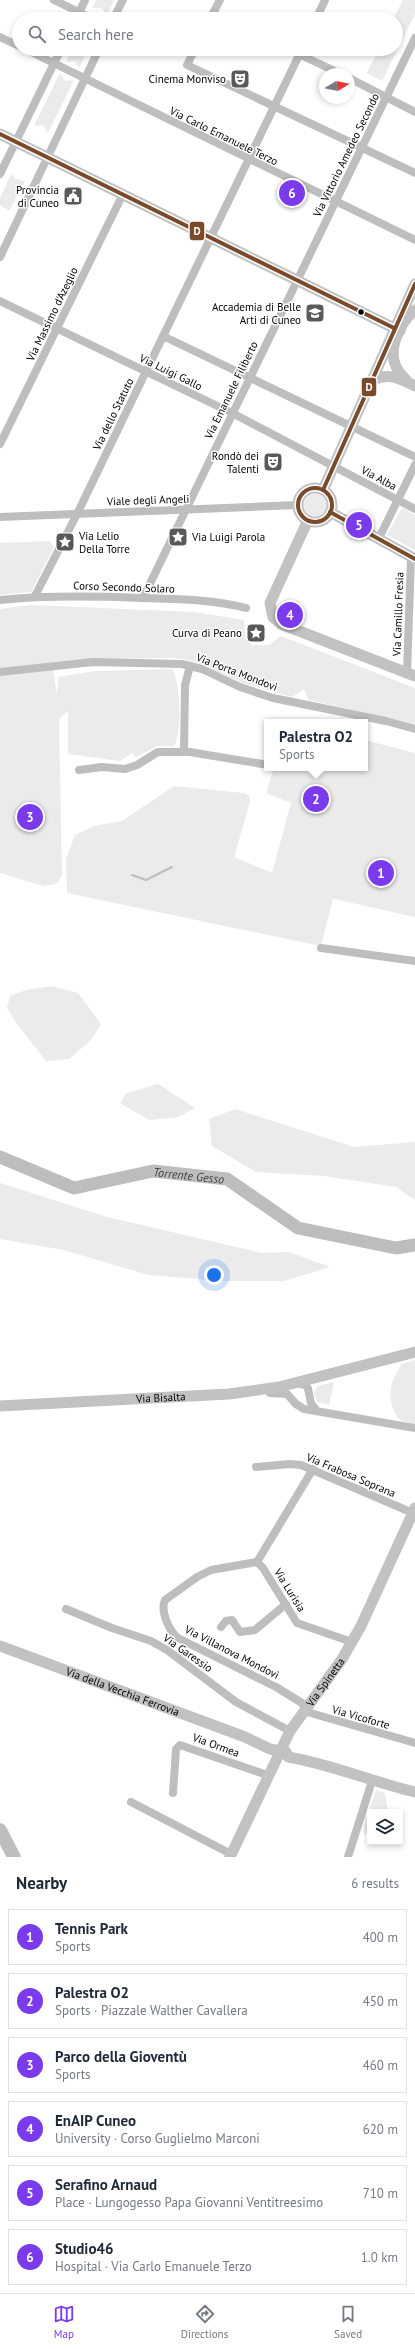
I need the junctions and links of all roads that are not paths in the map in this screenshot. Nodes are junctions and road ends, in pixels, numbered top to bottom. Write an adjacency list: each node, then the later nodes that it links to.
1 (54, 0): 6 (street)
2 (85, 0): 7 (street)
3 (123, 0): 8 (street)
4 (220, 0): 9 (street)
5 (326, 0): 10 (street)
6 (71, 12)
7 (79, 12)
8 (117, 12)
9 (214, 12)
10 (320, 12)
11 (0, 37): 13 (street)
12 (415, 38): 24 (street, Via Vittorio Amedeo Secondo)
13 (12, 43)
14 (39, 56): 20 (street, Via Carlo Emanuele Terzo)
15 (58, 56): 20 (street)
16 (96, 56): 22 (street)
17 (192, 56): 25 (street)
18 (299, 56): 25 (street, Via dello Statuto)
19 (308, 56): 21 (street)
20 (54, 64): 22 (street, Via Carlo Emanuele Terzo); 28 (street)
21 (330, 68)
22 (85, 78): 30 (street); 31 (street, Via Carlo Emanuele Terzo)
23 (355, 81): 24 (street)
24 (387, 96): 26 (street); 29 (street, Via Vittorio Amedeo Secondo)
25 (274, 105): 29 (street); 31 (street, Via dello Statuto)
26 (415, 112)
27 (0, 134): 28 (street)
28 (16, 142): 30 (street); 33 (street)
29 (362, 147): 32 (street); 35 (street, Via Vittorio Amedeo Secondo)
30 (48, 158): 34 (street); 38 (street)
31 (248, 160): 35 (street, Via Carlo Emanuele Terzo); 36 (street, Via dello Statuto)
32 (415, 173)
33 (0, 174)
34 (123, 194): 36 (street); 43 (street, Via Massimo d'Azeglio)
35 (336, 202): 37 (street, Via Carlo Emanuele Terzo); 39 (street, Via Vittorio Amedeo Secondo)
36 (211, 238): 39 (street); 45 (street, Via dello Statuto)
37 (415, 240)
38 (0, 257)
39 (298, 281): 44 (street); 47 (street, Via Emanuele Filiberto)
40 (415, 284): 44 (street)
41 (0, 301): 43 (street, Via Luigi Gallo)
42 (415, 310): 44 (street)
43 (57, 328): 46 (street, Via Luigi Gallo); 52 (street, Via Massimo d'Azeglio)
44 (397, 329): 48 (street); 49 (street)
45 (163, 336): 46 (street, Via dello Statuto); 47 (street)
46 (146, 372): 50 (street, Via Luigi Gallo); 62 (street, Via dello Statuto)
47 (249, 378): 50 (street, Via Emanuele Filiberto); 51 (street)
48 (374, 380): 49 (street); 51 (street)
49 (411, 384)
50 (232, 413): 54 (street, Via Luigi Gallo); 60 (street, Via Emanuele Filiberto)
51 (350, 426): 53 (street); 54 (street)
52 (0, 444)
53 (415, 457)
54 (332, 465): 56 (street); 57 (street, Via Alba)
55 (415, 465): 57 (street)
56 (323, 490): 58 (street); 61 (street)
57 (398, 500): 59 (street, Via Alba); 65 (street)
58 (298, 505): 60 (street, Viale degli Angeli); 64 (street)
59 (415, 509)
60 (185, 510): 62 (street, Viale degli Angeli); 68 (street)
61 (330, 512): 64 (street); 65 (street)
62 (77, 514): 63 (street, Viale degli Angeli); 67 (street)
63 (0, 517)
64 (308, 520): 73 (street)
65 (378, 540): 66 (street)
66 (413, 558): 73 (street, Via Camillo Fresia)
67 (35, 596): 68 (street, Corso Secondo Solaro); 69 (street, Corso Secondo Solaro)
68 (143, 598): 70 (street, Corso Secondo Solaro)
69 (0, 600)
70 (246, 608)
71 (190, 666): 72 (street, Via Porta Mondovì); 74 (street, Via Porta Mondovì); 75 (street)
72 (0, 672)
73 (411, 674)
74 (415, 730)
75 (184, 752): 76 (street); 77 (street)
76 (262, 764)
77 (79, 770)
78 (321, 948): 79 (street)
79 (415, 961)
80 (415, 1352): 81 (street)
81 (322, 1377): 82 (street); 83 (street)
82 (297, 1382): 83 (street); 84 (street); 85 (street)
83 (308, 1389): 87 (street)
84 (229, 1394): 85 (street, Via Bisalta); 86 (street, Via Bisalta)
85 (291, 1396): 87 (street, Via Bisalta)
86 (0, 1406)
87 (316, 1410): 88 (street, Via Bisalta)
88 (415, 1428)
89 (256, 1467): 90 (street, Via Frabosa Soprana)
90 (313, 1469): 91 (street, Via Frabosa Soprana); 92 (street)
91 (413, 1516): 96 (street, Via Spinetta)
92 (257, 1562): 93 (street, Via Lurisia); 98 (street, Via Villanova Mondovì)
93 (286, 1604): 95 (street); 96 (street, Via Lurisia)
94 (66, 1609): 99 (street, Via Garessio)
95 (221, 1627)
96 (352, 1642): 98 (street, Via Spinetta)
97 (0, 1646): 101 (street, Via della Vecchia Ferrovia)
98 (304, 1708): 99 (street, Via Spinetta); 100 (street, Via Vicoforte)
99 (290, 1730): 101 (street, Via Spinetta)
100 (415, 1743)
101 (280, 1750): 102 (street, Via Spinetta); 103 (street, Via della Vecchia Ferrovia)
102 (267, 1775): 105 (street, Via Ormea); 108 (street, Via Spinetta)
103 (372, 1781): 104 (street, Via della Vecchia Ferrovia); 110 (street)
104 (415, 1792)
105 (173, 1793)
106 (131, 1802): 108 (street, Via Spinetta)
107 (0, 1830): 109 (main road)
108 (231, 1855)
109 (14, 1857)
110 (348, 1857)

